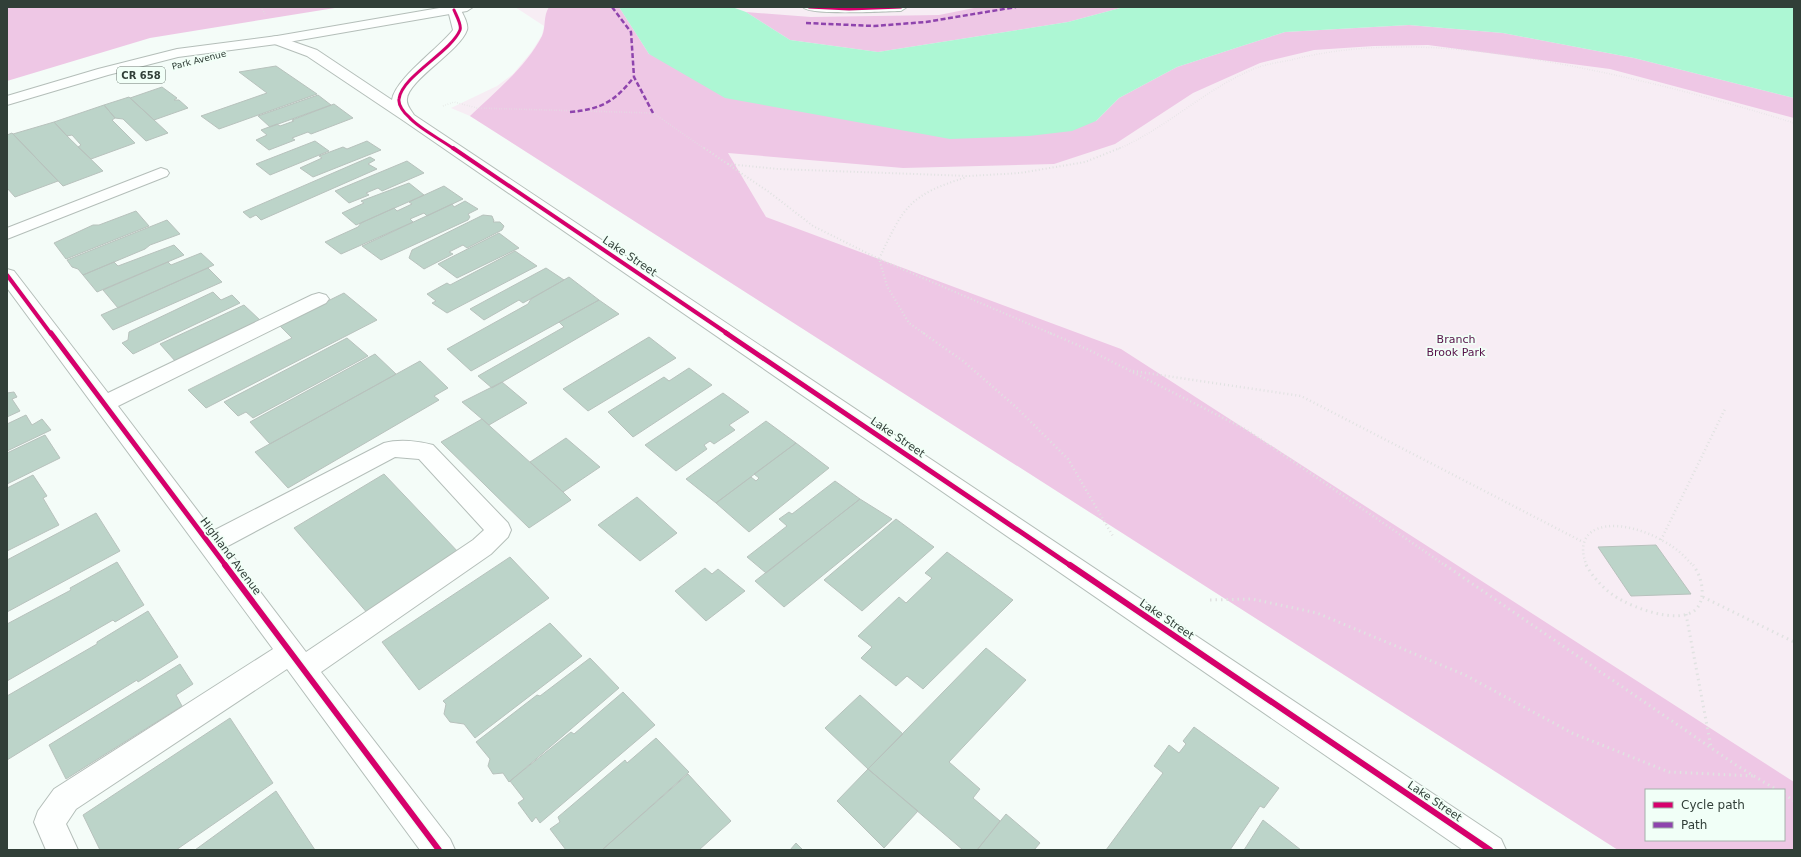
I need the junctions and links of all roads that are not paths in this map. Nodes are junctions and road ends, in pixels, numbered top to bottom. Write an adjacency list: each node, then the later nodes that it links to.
1 (809, 7): 2 (street)
2 (900, 7)
3 (460, 8): 4 (street, Park Avenue / CR 658); 7 (street, Lake Street)
4 (277, 40): 5 (street, Park Avenue / CR 658); 6 (street, Park Avenue / CR 658); 7 (street)
5 (7, 100)
6 (7, 115)
7 (409, 118): 17 (street, Lake Street)
8 (160, 173): 9 (street)
9 (7, 234)
10 (7, 275): 12 (street, Highland Avenue)
11 (319, 299): 12 (street)
12 (104, 404): 13 (street, Highland Avenue)
13 (210, 544): 14 (street, Highland Avenue); 14 (street)
14 (297, 660): 15 (street); 16 (street, Highland Avenue)
15 (62, 850)
16 (439, 850)
17 (1490, 850)

